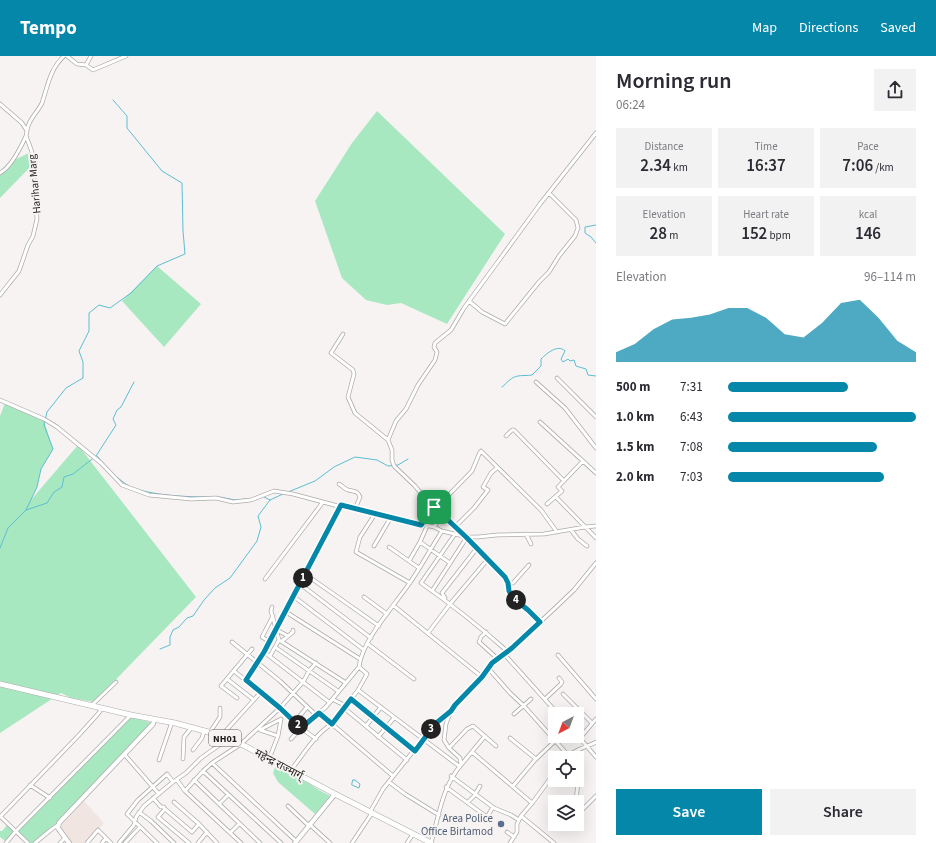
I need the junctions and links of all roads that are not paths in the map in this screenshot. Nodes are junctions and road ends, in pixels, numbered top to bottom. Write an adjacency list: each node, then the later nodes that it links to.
1 (66, 56): 4 (street); 6 (street)
2 (91, 56): 4 (street)
3 (126, 56): 4 (street)
4 (86, 65)
5 (0, 104): 6 (street)
6 (27, 131): 8 (street)
7 (596, 133): 10 (street)
8 (26, 136): 9 (street); 11 (street, Harihar Marg)
9 (0, 173)
10 (549, 193): 12 (street); 12 (street)
11 (0, 294)
12 (469, 301): 20 (street)
13 (343, 334): 20 (street)
14 (557, 378): 17 (street)
15 (536, 382): 22 (street)
16 (0, 400): 30 (street)
17 (596, 417)
18 (540, 422): 24 (street)
19 (506, 436): 27 (street)
20 (388, 440): 33 (street)
21 (596, 440): 22 (street)
22 (593, 444): 23 (street)
23 (596, 448)
24 (583, 461): 26 (street); 27 (street)
25 (497, 468): 44 (street)
26 (596, 473)
27 (564, 481): 29 (street)
28 (338, 484): 34 (street)
29 (556, 497): 31 (street); 45 (street)
30 (323, 502): 32 (street); 68 (street)
31 (547, 504)
32 (341, 505): 34 (street); 67 (street)
33 (434, 508): 36 (street); 37 (street); 48 (street)
34 (355, 509): 35 (street)
35 (375, 514): 38 (street); 69 (street)
36 (442, 515): 39 (street); 44 (street)
37 (426, 517): 39 (street); 40 (street)
38 (391, 518): 40 (street); 55 (street)
39 (437, 522): 43 (street)
40 (421, 525): 41 (street)
41 (427, 526): 43 (street); 53 (street)
42 (596, 526): 45 (street)
43 (434, 527): 47 (street)
44 (455, 527): 51 (street)
45 (585, 527): 46 (street); 52 (street)
46 (571, 530): 48 (street); 56 (street)
47 (442, 531): 49 (street); 59 (street)
48 (557, 532): 50 (street)
49 (455, 534): 51 (street); 60 (street)
50 (526, 534): 51 (street); 54 (street)
51 (466, 537): 58 (street); 63 (street)
52 (596, 538)
53 (420, 542): 59 (street); 62 (street)
54 (531, 544)
55 (374, 546)
56 (587, 546)
57 (389, 547): 62 (street)
58 (477, 548): 61 (street); 75 (street)
59 (430, 549): 60 (street); 66 (street)
60 (440, 556): 63 (street); 72 (street)
61 (488, 559): 70 (street); 76 (street)
62 (409, 562): 66 (street)
63 (450, 563): 72 (street)
64 (596, 563): 82 (street)
65 (529, 565): 70 (street)
66 (418, 568): 69 (street)
67 (305, 574): 71 (street); 83 (street)
68 (265, 579)
69 (410, 583): 78 (street)
70 (508, 583): 82 (street)
71 (300, 584): 73 (street); 90 (street)
72 (432, 591): 75 (street)
73 (294, 596): 79 (street); 97 (street)
74 (364, 597): 80 (street)
75 (446, 600): 76 (street)
76 (450, 604): 87 (street); 88 (street)
77 (272, 606): 81 (street)
78 (394, 606): 80 (street); 88 (street)
79 (286, 612): 86 (street); 103 (street)
80 (387, 614): 83 (street)
81 (273, 616): 84 (street); 86 (street)
82 (540, 622): 99 (street)
83 (379, 626): 90 (street)
84 (266, 628): 86 (street); 93 (street)
85 (292, 630): 89 (street)
86 (276, 631): 89 (street); 91 (street); 93 (street)
87 (486, 632): 99 (street); 104 (street)
88 (428, 633): 111 (street)
89 (288, 636): 91 (street)
90 (371, 638): 94 (street)
91 (281, 641): 95 (street); 106 (street)
92 (232, 642): 100 (street)
93 (270, 642): 98 (street)
94 (368, 644): 97 (street); 114 (street)
95 (275, 648): 102 (street); 110 (street)
96 (252, 649): 100 (street)
97 (364, 650): 103 (street)
98 (264, 652): 102 (street); 105 (street)
99 (506, 652): 104 (street); 128 (street)
100 (248, 655): 105 (street); 109 (street)
101 (558, 655): 129 (street)
102 (270, 656): 117 (street)
103 (360, 659): 107 (street)
104 (498, 659): 108 (street)
105 (257, 663): 115 (street); 123 (street)
106 (316, 663): 110 (street); 118 (street)
107 (359, 667): 118 (street); 120 (street)
108 (488, 668): 111 (street); 134 (street)
109 (234, 671): 113 (street); 115 (street)
110 (308, 671): 117 (street); 121 (street)
111 (482, 677): 142 (street)
112 (559, 678): 128 (street)
113 (227, 679): 125 (street); 130 (street)
114 (414, 679)
115 (246, 680): 122 (street)
116 (116, 682): 133 (street)
117 (303, 682): 123 (street); 132 (street)
118 (346, 683): 121 (street)
119 (0, 684): 133 (highway, महेन्द्र राज्मार्ग् / NH01)
120 (358, 690): 126 (street); 137 (street)
121 (338, 691): 132 (street)
122 (261, 692): 130 (street); 141 (street)
123 (292, 693): 135 (street); 141 (street)
124 (564, 694): 153 (street)
125 (237, 698)
126 (351, 699): 136 (street); 146 (street)
127 (531, 699): 134 (street)
128 (545, 699): 138 (street)
129 (596, 699)
130 (254, 700): 162 (street)
131 (334, 700): 136 (street)
132 (329, 702): 143 (street)
133 (92, 705): 139 (highway, महेन्द्र राज्मार्ग् / NH01)
134 (524, 706): 144 (street); 161 (street)
135 (307, 707): 143 (street); 151 (street)
136 (345, 707): 152 (street); 154 (street)
137 (381, 707): 146 (street); 147 (street)
138 (552, 707)
139 (102, 708): 145 (highway, महेन्द्र राज्मार्ग् / NH01); 201 (street)
140 (220, 708): 159 (street)
141 (280, 708): 151 (street); 158 (street)
142 (451, 711): 170 (street); 178 (street)
143 (318, 714): 152 (street); 157 (street)
144 (514, 714)
145 (131, 715): 149 (highway, महेन्द्र राज्मार्ग् / NH01); 212 (street)
146 (373, 717): 154 (street); 156 (street)
147 (394, 718): 156 (street); 170 (street)
148 (596, 719): 153 (street)
149 (154, 720): 150 (highway, महेन्द्र राज्मार्ग् / NH01); 184 (street)
150 (172, 722): 155 (highway, महेन्द्र राज्मार्ग् / NH01); 189 (street)
151 (294, 722): 157 (street)
152 (332, 724): 169 (street); 195 (street)
153 (592, 724): 160 (street)
154 (366, 726): 165 (street)
155 (192, 727): 159 (highway, महेन्द्र राज्मार्ग् / NH01); 186 (street)
156 (386, 727): 165 (street); 180 (street)
157 (301, 728): 168 (street); 169 (street)
158 (258, 729): 163 (street); 163 (street); 175 (street)
159 (207, 731): 162 (highway, महेन्द्र राज्मार्ग् / NH01); 179 (street)
160 (584, 731)
161 (548, 732)
162 (221, 736): 167 (highway, महेन्द्र राज्मार्ग् / NH01)
163 (278, 736): 187 (street)
164 (485, 736): 176 (street); 178 (street); 183 (street)
165 (378, 737): 190 (street)
166 (510, 738): 188 (street)
167 (228, 739): 175 (highway, महेन्द्र राज्मार्ग् / NH01); 198 (street)
168 (291, 739)
169 (316, 739): 193 (street)
170 (423, 740): 180 (street); 192 (street)
171 (596, 742): 177 (street)
172 (552, 743): 188 (street)
173 (557, 743): 181 (street)
174 (583, 743): 177 (street)
175 (241, 744): 187 (highway, महेन्द्र राज्मार्ग् / NH01); 191 (street)
176 (496, 746)
177 (587, 747): 182 (street); 185 (street)
178 (449, 748): 192 (street)
179 (193, 750)
180 (415, 751): 190 (street)
181 (564, 751)
182 (579, 751)
183 (472, 752): 192 (street); 203 (street)
184 (125, 755): 204 (street); 234 (street)
185 (596, 757)
186 (184, 759)
187 (269, 759): 193 (highway, महेन्द्र राज्मार्ग् / NH01)
188 (536, 759): 203 (street)
189 (159, 760)
190 (407, 760): 195 (street)
191 (212, 763): 194 (street); 245 (street)
192 (460, 765): 196 (street)
193 (291, 770): 208 (highway, महेन्द्र राज्मार्ग् / NH01)
194 (203, 771): 197 (street); 210 (street)
195 (394, 776): 200 (street)
196 (451, 776): 205 (street); 209 (street)
197 (194, 780): 206 (street); 217 (street)
198 (175, 781): 204 (street); 206 (street); 207 (street)
199 (548, 781): 216 (street)
200 (389, 782): 223 (street); 224 (street)
201 (30, 785): 212 (street); 226 (street)
202 (480, 786): 209 (street)
203 (513, 786): 216 (street)
204 (153, 787): 207 (street); 230 (street)
205 (446, 787): 215 (street); 224 (street)
206 (185, 791): 239 (street)
207 (159, 794): 213 (street)
208 (335, 794): 223 (highway, महेन्द्र राज्मार्ग् / NH01); 233 (street)
209 (475, 794): 215 (street); 220 (street)
210 (228, 795): 217 (street); 264 (street)
211 (596, 796): 221 (street)
212 (50, 798): 236 (street)
213 (154, 798): 219 (street); 222 (street)
214 (174, 802): 231 (street)
215 (468, 802): 227 (street)
216 (532, 803): 225 (street)
217 (219, 804): 232 (street)
218 (288, 806): 233 (street)
219 (164, 807)
220 (493, 807): 227 (street); 229 (street)
221 (584, 808)
222 (139, 812): 230 (street); 258 (street)
223 (371, 812): 240 (highway, महेन्द्र राज्मार्ग् / NH01); 266 (street)
224 (439, 815): 268 (street)
225 (521, 816): 229 (street); 270 (street)
226 (0, 817): 236 (street)
227 (486, 817): 228 (street)
228 (491, 820)
229 (519, 820): 241 (street)
230 (134, 821): 235 (street); 255 (street)
231 (199, 824): 237 (street); 259 (street)
232 (239, 824): 239 (street); 263 (street)
233 (309, 824): 245 (street); 265 (street)
234 (58, 825): 242 (street); 249 (street)
235 (140, 827): 256 (street); 257 (street)
236 (16, 831): 244 (street); 246 (street)
237 (207, 832): 260 (street); 261 (street)
238 (507, 832): 241 (street)
239 (230, 833): 262 (street)
240 (413, 834): 267 (street); 268 (highway, महेन्द्र राज्मार्ग् / NH01)
241 (514, 837): 269 (street)
242 (65, 838): 250 (street); 251 (street)
243 (106, 838): 252 (street); 253 (street); 254 (street)
244 (24, 839): 247 (street); 248 (street)
245 (296, 842)
246 (6, 843)
247 (20, 843)
248 (28, 843)
249 (35, 843)
250 (60, 843)
251 (69, 843)
252 (86, 843)
253 (102, 843)
254 (112, 843)
255 (119, 843)
256 (125, 843)
257 (157, 843)
258 (174, 843)
259 (189, 843)
260 (198, 843)
261 (217, 843)
262 (241, 843)
263 (260, 843)
264 (281, 843)
265 (330, 843)
266 (352, 843)
267 (408, 843)
268 (431, 843)
269 (510, 843)
270 (554, 843)

